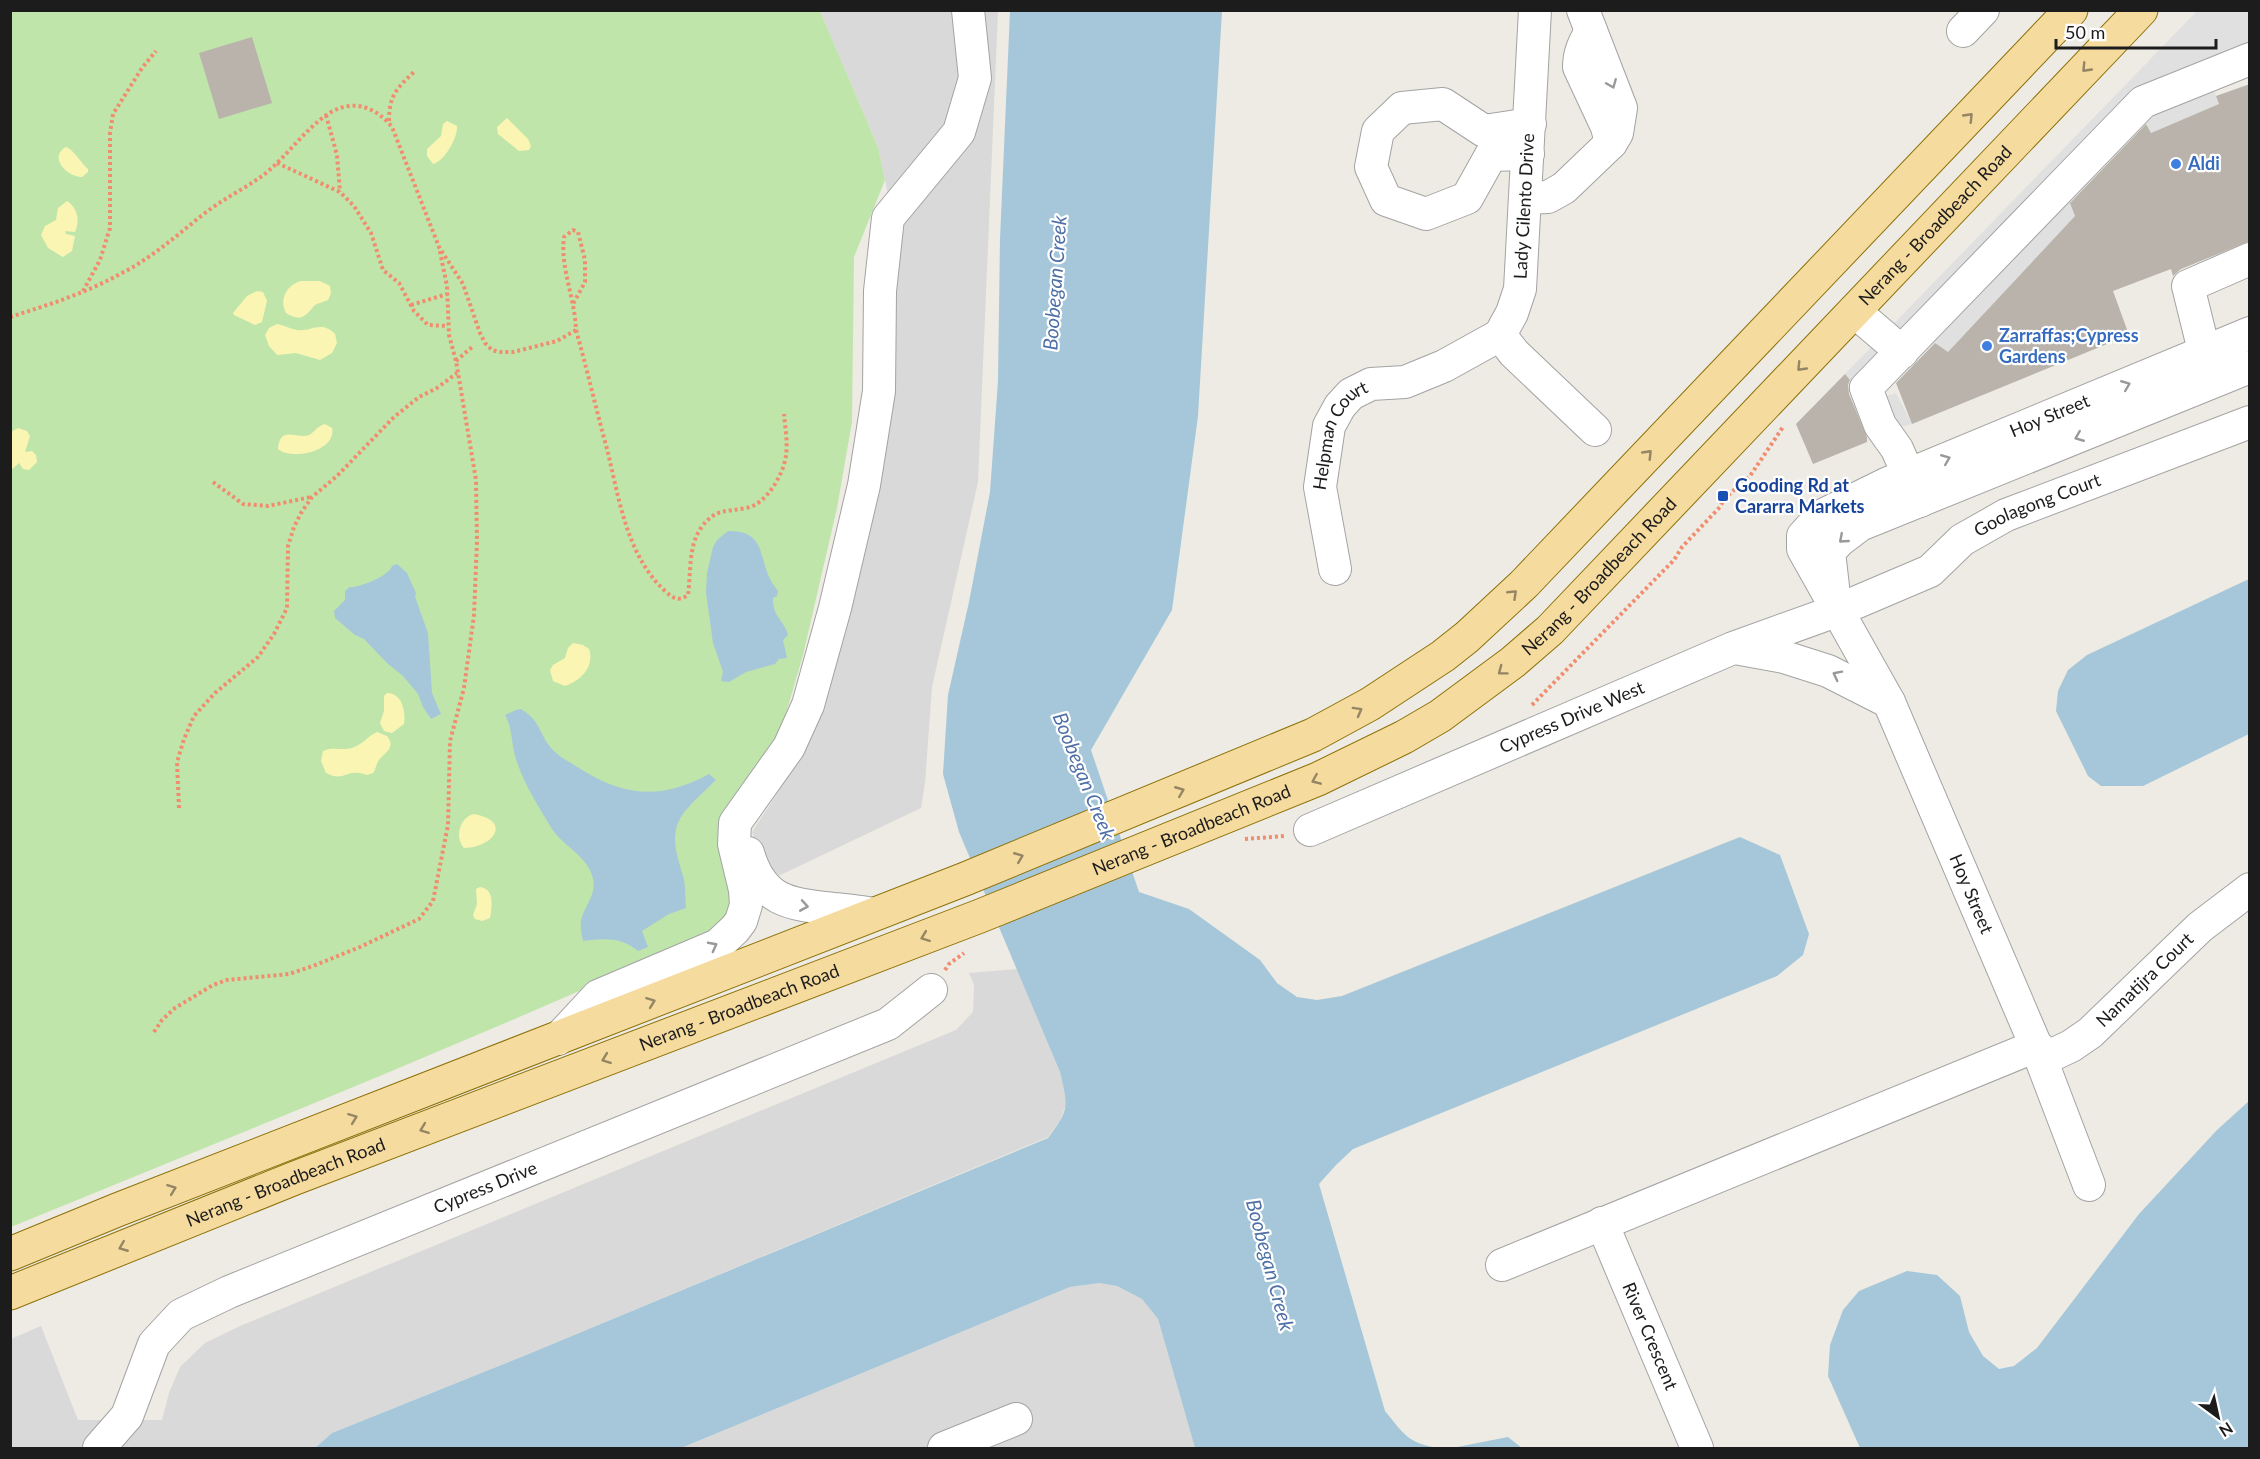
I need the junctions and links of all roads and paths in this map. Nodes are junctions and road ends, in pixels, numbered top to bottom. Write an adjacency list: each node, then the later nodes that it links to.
1 (968, 10): 50 (street)
2 (1535, 10): 11 (street, Lady Cilento Drive)
3 (2071, 10): 51 (main road, Nerang - Broadbeach Road, one-way to 3)
4 (2141, 10): 21 (main road, Nerang - Broadbeach Road, one-way to 21)
5 (1587, 20): 14 (street, one-way to 14)
6 (156, 51): 17 (path)
7 (2250, 59): 28 (street)
8 (415, 71): 10 (path)
9 (326, 115): 10 (path); 12 (path); 13 (path)
10 (389, 122): 15 (path)
11 (1529, 139): 11 (street); 14 (street, Lady Cilento Drive)
12 (277, 163): 13 (path); 17 (path)
13 (340, 192): 20 (path)
14 (1526, 198): 26 (street, Lady Cilento Drive)
15 (439, 247): 18 (path); 24 (path)
16 (2250, 260): 29 (street)
17 (83, 291): 22 (path)
18 (447, 294): 20 (path); 23 (path)
19 (573, 304): 19 (path); 24 (path)
20 (411, 305): 23 (path)
21 (1854, 311): 28 (street); 61 (main road, Nerang - Broadbeach Road, one-way to 61)
22 (10, 317)
23 (448, 326): 30 (path)
24 (576, 330): 34 (path)
25 (2250, 333): 29 (street, Hoy Street)
26 (1500, 335): 37 (street); 41 (street, Helpman Court)
27 (472, 347): 30 (path)
28 (1902, 352): 39 (street)
29 (2203, 353): 33 (street); 39 (street, Hoy Street, one-way to 29)
30 (456, 361): 32 (path)
31 (2250, 367): 33 (street, Hoy Street)
32 (457, 373): 40 (path); 54 (path)
33 (2213, 383): 39 (street, Hoy Street, one-way to 39)
34 (784, 414)
35 (1787, 421): 45 (path)
36 (2250, 422): 42 (street, Goolagong Court)
37 (1595, 430)
38 (213, 482): 40 (path)
39 (1914, 488): 42 (street, Hoy Street)
40 (312, 497): 46 (path)
41 (1335, 570)
42 (1836, 611): 43 (street, Cypress Drive West); 44 (street, Hoy Street)
43 (1733, 648): 44 (street, one-way to 43); 45 (street, Cypress Drive West)
44 (1889, 702): 56 (street, Hoy Street)
45 (1526, 737): 47 (street, Cypress Drive West)
46 (179, 808)
47 (1310, 830): 48 (path)
48 (1236, 840)
49 (2250, 889): 56 (street, Namatijra Court)
50 (760, 900): 51 (street, one-way to 51); 55 (street, one-way to 50)
51 (875, 914): 55 (main road, Nerang - Broadbeach Road, one-way to 51)
52 (966, 952): 53 (path)
53 (931, 990): 63 (street, Cypress Drive)
54 (154, 1032)
55 (558, 1039): 59 (main road, Nerang - Broadbeach Road, one-way to 55)
56 (2036, 1046): 57 (street, Hoy Street); 58 (street)
57 (2089, 1185)
58 (1602, 1223): 60 (street); 65 (street, River Crescent)
59 (10, 1254)
60 (1502, 1265)
61 (10, 1293)
62 (1016, 1419): 64 (street)
63 (99, 1449)
64 (944, 1449)
65 (1697, 1449)

